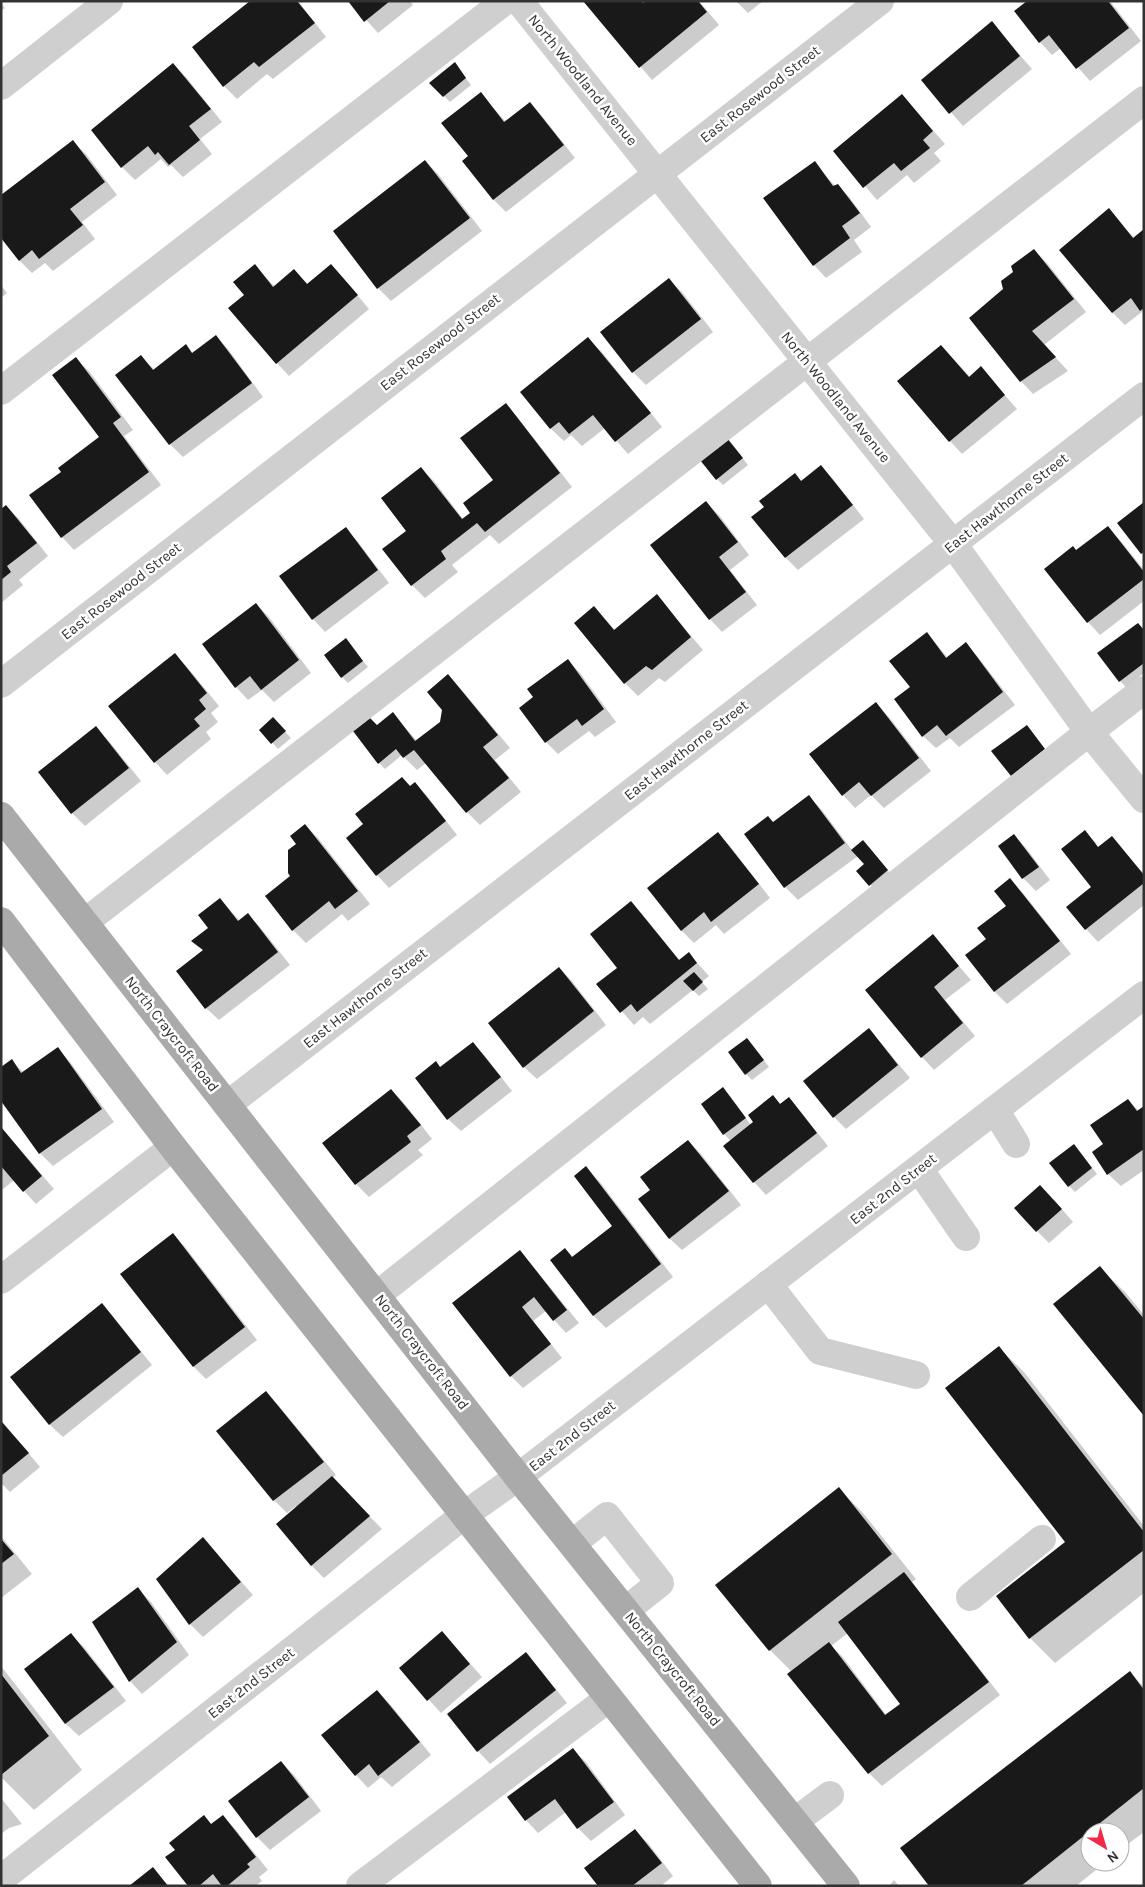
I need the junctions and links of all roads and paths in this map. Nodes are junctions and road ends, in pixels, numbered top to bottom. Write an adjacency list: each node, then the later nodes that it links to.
1 (109, 1): 5 (street)
2 (505, 1): 9 (street)
3 (519, 1): 7 (street, North Woodland Avenue)
4 (880, 1): 7 (street, East Rosewood Street)
5 (1, 86)
6 (1144, 100): 8 (street)
7 (657, 173): 8 (street, North Woodland Avenue); 12 (street, East Rosewood Street)
8 (807, 361): 11 (street, North Woodland Avenue); 18 (street)
9 (1, 391)
10 (1144, 396): 11 (street, East Hawthorne Street)
11 (953, 544): 14 (street, North Woodland Avenue); 20 (street, East Hawthorne Street)
12 (1, 684)
13 (1144, 690): 14 (street)
14 (1089, 732): 15 (street, North Woodland Avenue); 28 (street)
15 (1144, 799)
16 (1, 816): 18 (main road, North Craycroft Road)
17 (1, 921): 23 (main road)
18 (85, 922): 20 (main road, North Craycroft Road)
19 (1141, 1003): 21 (street, East 2nd Street)
20 (227, 1104): 28 (main road, North Craycroft Road)
21 (995, 1110): 22 (street); 24 (street, East 2nd Street)
22 (1016, 1144)
23 (173, 1147): 26 (street); 31 (main road)
24 (919, 1169): 25 (street); 27 (street, East 2nd Street)
25 (966, 1238)
26 (1, 1280)
27 (768, 1284): 29 (street); 30 (street, East 2nd Street)
28 (377, 1295): 30 (main road, North Craycroft Road)
29 (916, 1375)
30 (518, 1477): 31 (street, East 2nd Street); 33 (main road, North Craycroft Road)
31 (463, 1516): 36 (main road); 39 (street, East 2nd Street)
32 (1042, 1539): 34 (street)
33 (573, 1543): 35 (main road, North Craycroft Road); 35 (street)
34 (970, 1597)
35 (626, 1610): 38 (main road, North Craycroft Road)
36 (609, 1698): 40 (main road); 41 (street)
37 (830, 1795): 38 (street)
38 (794, 1821): 42 (main road, North Craycroft Road)
39 (1, 1879)
40 (754, 1885)
41 (360, 1886)
42 (846, 1886)

